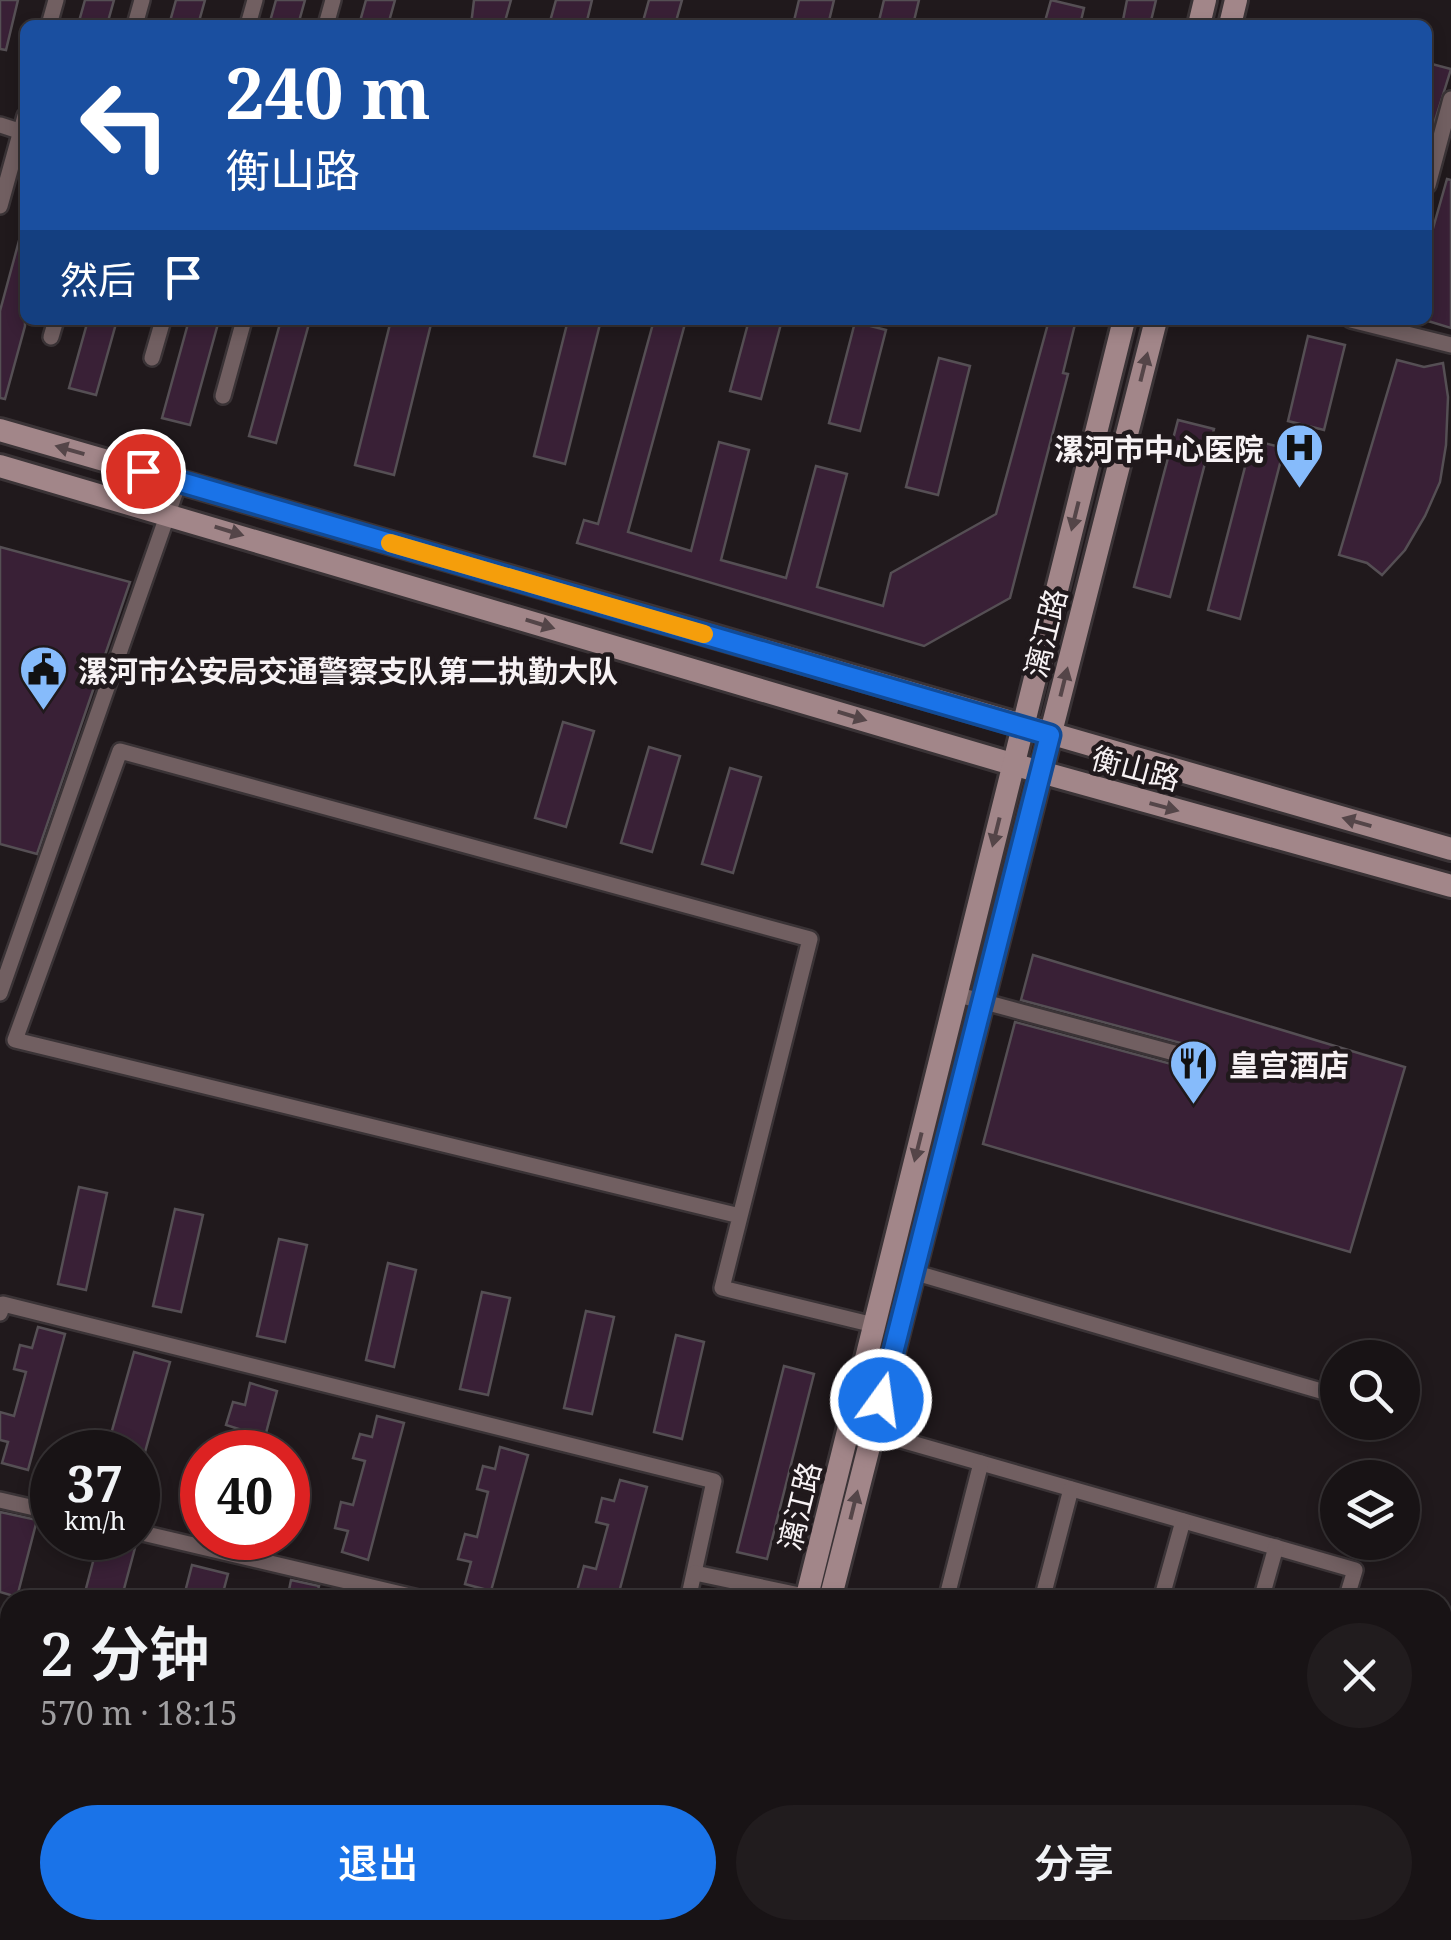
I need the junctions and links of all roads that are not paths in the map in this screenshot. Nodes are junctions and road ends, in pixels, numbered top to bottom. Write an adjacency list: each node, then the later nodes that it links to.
1 (1451, 99): 3 (street)
2 (20, 140): 4 (street)
3 (1432, 170)
4 (0, 206)
5 (55, 325): 11 (street)
6 (161, 325): 13 (street)
7 (243, 325): 14 (street)
8 (1123, 325): 19 (street, 漓江路, one-way to 19)
9 (1155, 325): 20 (street, 漓江路, one-way to 9)
10 (1389, 325): 12 (street)
11 (52, 337)
12 (1451, 345)
13 (152, 358)
14 (222, 396)
15 (0, 430): 17 (street, 衡山路, one-way to 15)
16 (0, 466): 18 (street, 衡山路)
17 (179, 482): 18 (street); 19 (street, 衡山路)
18 (170, 513): 21 (street, 衡山路, one-way to 21); 25 (street)
19 (1022, 727): 20 (street, 衡山路); 21 (street, 漓江路)
20 (1050, 735): 22 (street, 漓江路); 23 (street, 衡山路, one-way to 20)
21 (1012, 764): 22 (street, 衡山路); 26 (street, 漓江路, one-way to 26)
22 (1040, 772): 24 (street, 衡山路, one-way to 24); 27 (street, 漓江路)
23 (1451, 849)
24 (1451, 886)
25 (0, 993)
26 (955, 994): 27 (street); 32 (street, 漓江路, one-way to 32)
27 (982, 1001): 28 (street); 30 (street, 漓江路)
28 (1178, 1054)
29 (740, 1216): 29 (street); 32 (street)
30 (913, 1272): 33 (street); 34 (street, 漓江路)
31 (0, 1313): 42 (street)
32 (874, 1325): 46 (street, 漓江路)
33 (1320, 1391)
34 (872, 1432): 35 (street); 47 (street, 漓江路, one-way to 34)
35 (981, 1463): 36 (street); 48 (street)
36 (1071, 1489): 39 (street); 49 (street)
37 (0, 1500): 38 (street)
38 (30, 1507)
39 (1183, 1521): 41 (street); 50 (street)
40 (160, 1537): 43 (street)
41 (1276, 1548): 51 (street); 52 (street)
42 (694, 1574): 44 (street); 45 (street)
43 (384, 1590)
44 (690, 1590)
45 (772, 1590)
46 (818, 1590)
47 (819, 1590)
48 (949, 1590)
49 (1045, 1590)
50 (1164, 1590)
51 (1264, 1590)
52 (1349, 1590)

